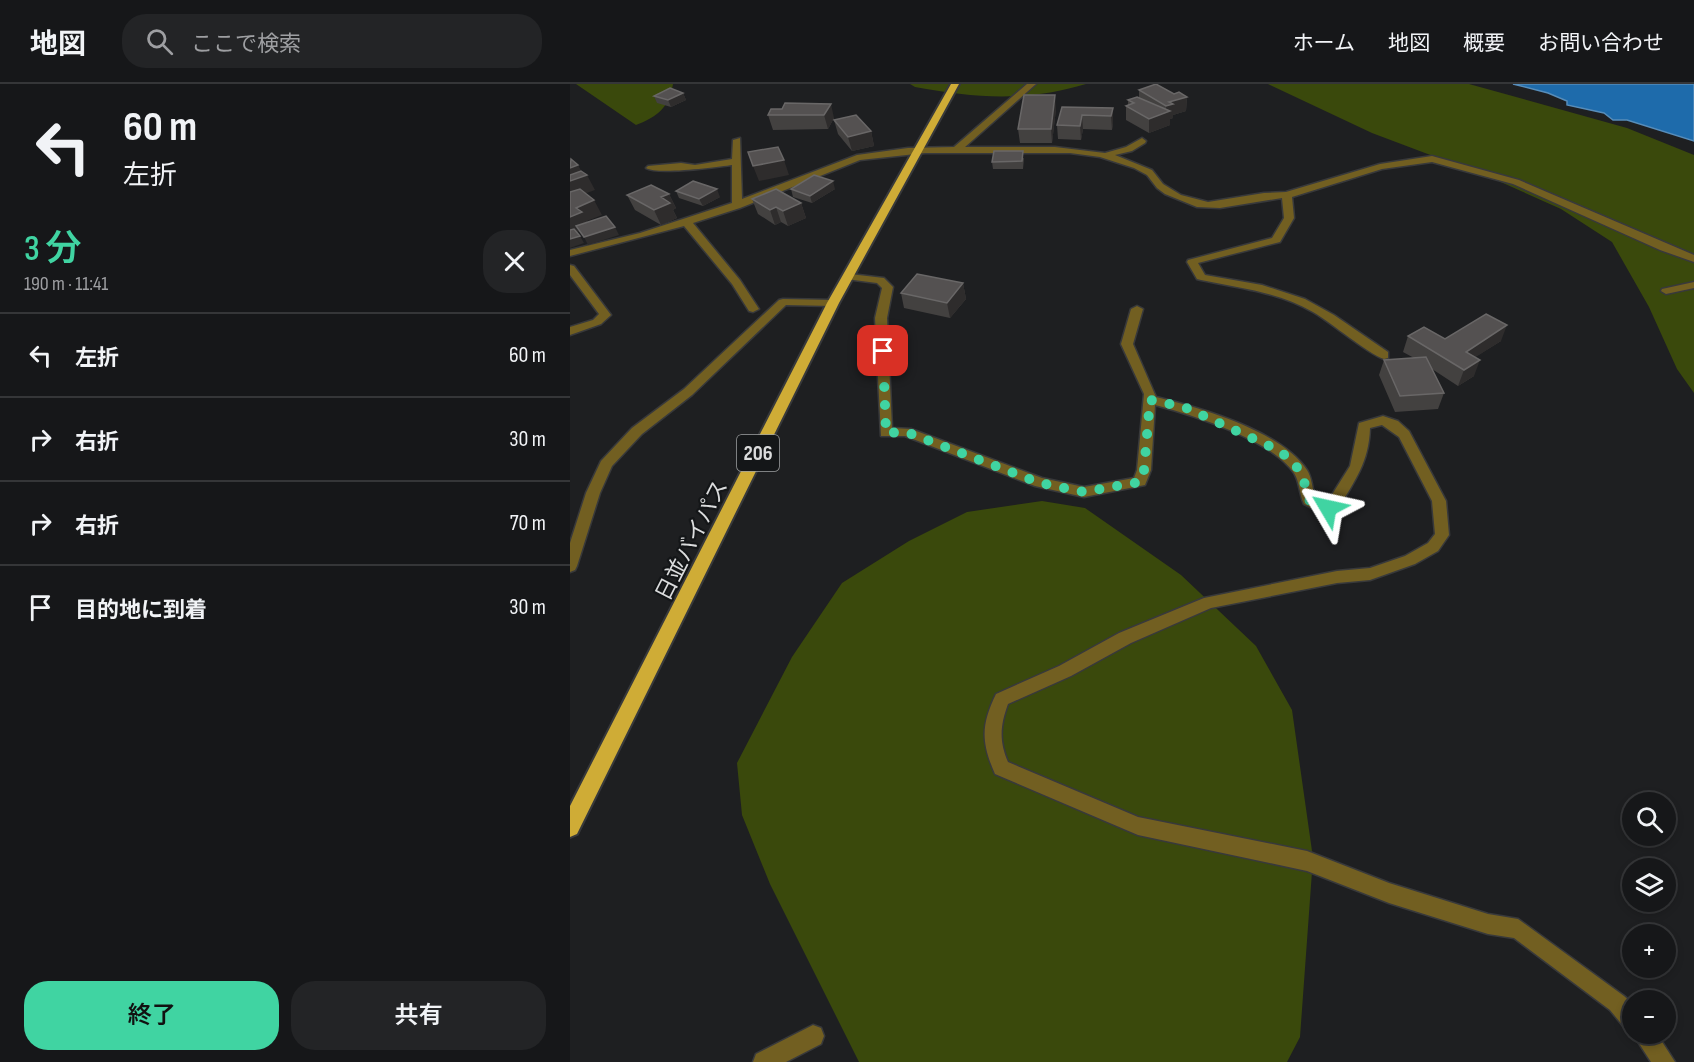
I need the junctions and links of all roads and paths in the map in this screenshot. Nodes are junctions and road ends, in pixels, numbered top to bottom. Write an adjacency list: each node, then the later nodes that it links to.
1 (956, 84): 5 (highway, 日並バイパス / 206)
2 (1032, 84): 6 (street)
3 (737, 140): 8 (street)
4 (1142, 141): 7 (street)
5 (919, 149): 6 (street); 11 (street); 16 (highway, 日並バイパス / 206)
6 (956, 150): 7 (street)
7 (1103, 155): 10 (street)
8 (737, 162): 9 (street); 11 (street)
9 (651, 168)
10 (1287, 195): 14 (street); 23 (street)
11 (737, 206): 12 (street)
12 (686, 222): 13 (street); 20 (street)
13 (570, 252)
14 (1694, 258)
15 (570, 268): 22 (street)
16 (850, 277): 19 (highway, 日並バイパス / 206); 24 (street)
17 (1694, 285): 18 (street)
18 (1666, 291)
19 (833, 303): 25 (street); 26 (highway, 日並バイパス / 206)
20 (753, 309)
21 (1137, 309): 24 (street)
22 (570, 331)
23 (1384, 355)
24 (1150, 400): 27 (street)
25 (570, 566)
26 (570, 827)
27 (1622, 1008)
28 (813, 1036): 30 (street)
29 (1651, 1044): 31 (street)
30 (764, 1062)
31 (1664, 1062)

